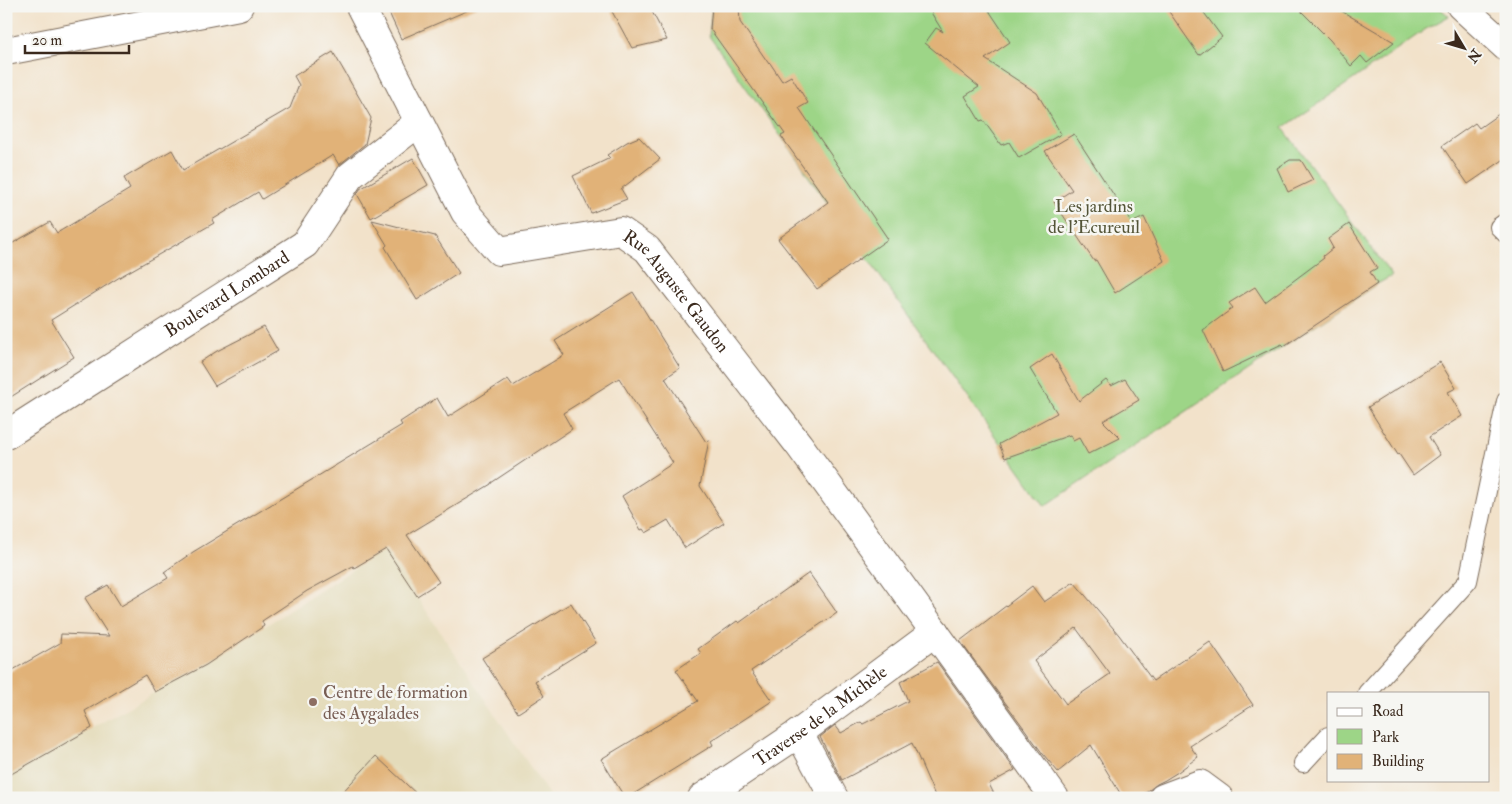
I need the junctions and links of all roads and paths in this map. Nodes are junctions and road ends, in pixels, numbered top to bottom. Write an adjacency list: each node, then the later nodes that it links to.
1 (238, 6): 5 (street)
2 (360, 6): 6 (street, Rue Auguste Gaudon)
3 (1461, 6): 4 (street)
4 (1506, 47)
5 (6, 51)
6 (419, 122): 10 (street, Boulevard Lombard); 11 (street, Rue Auguste Gaudon)
7 (1506, 222): 8 (lane)
8 (1506, 234)
9 (1506, 401): 12 (lane)
10 (6, 435)
11 (935, 632): 13 (street, Traverse de la Michèle); 18 (street)
12 (1368, 692)
13 (799, 733): 16 (street, Traverse de la Michèle); 17 (street)
14 (1327, 737): 15 (lane)
15 (1303, 763)
16 (702, 798)
17 (834, 798)
18 (1054, 798)
19 (1163, 798): 20 (street)
20 (1219, 798)

